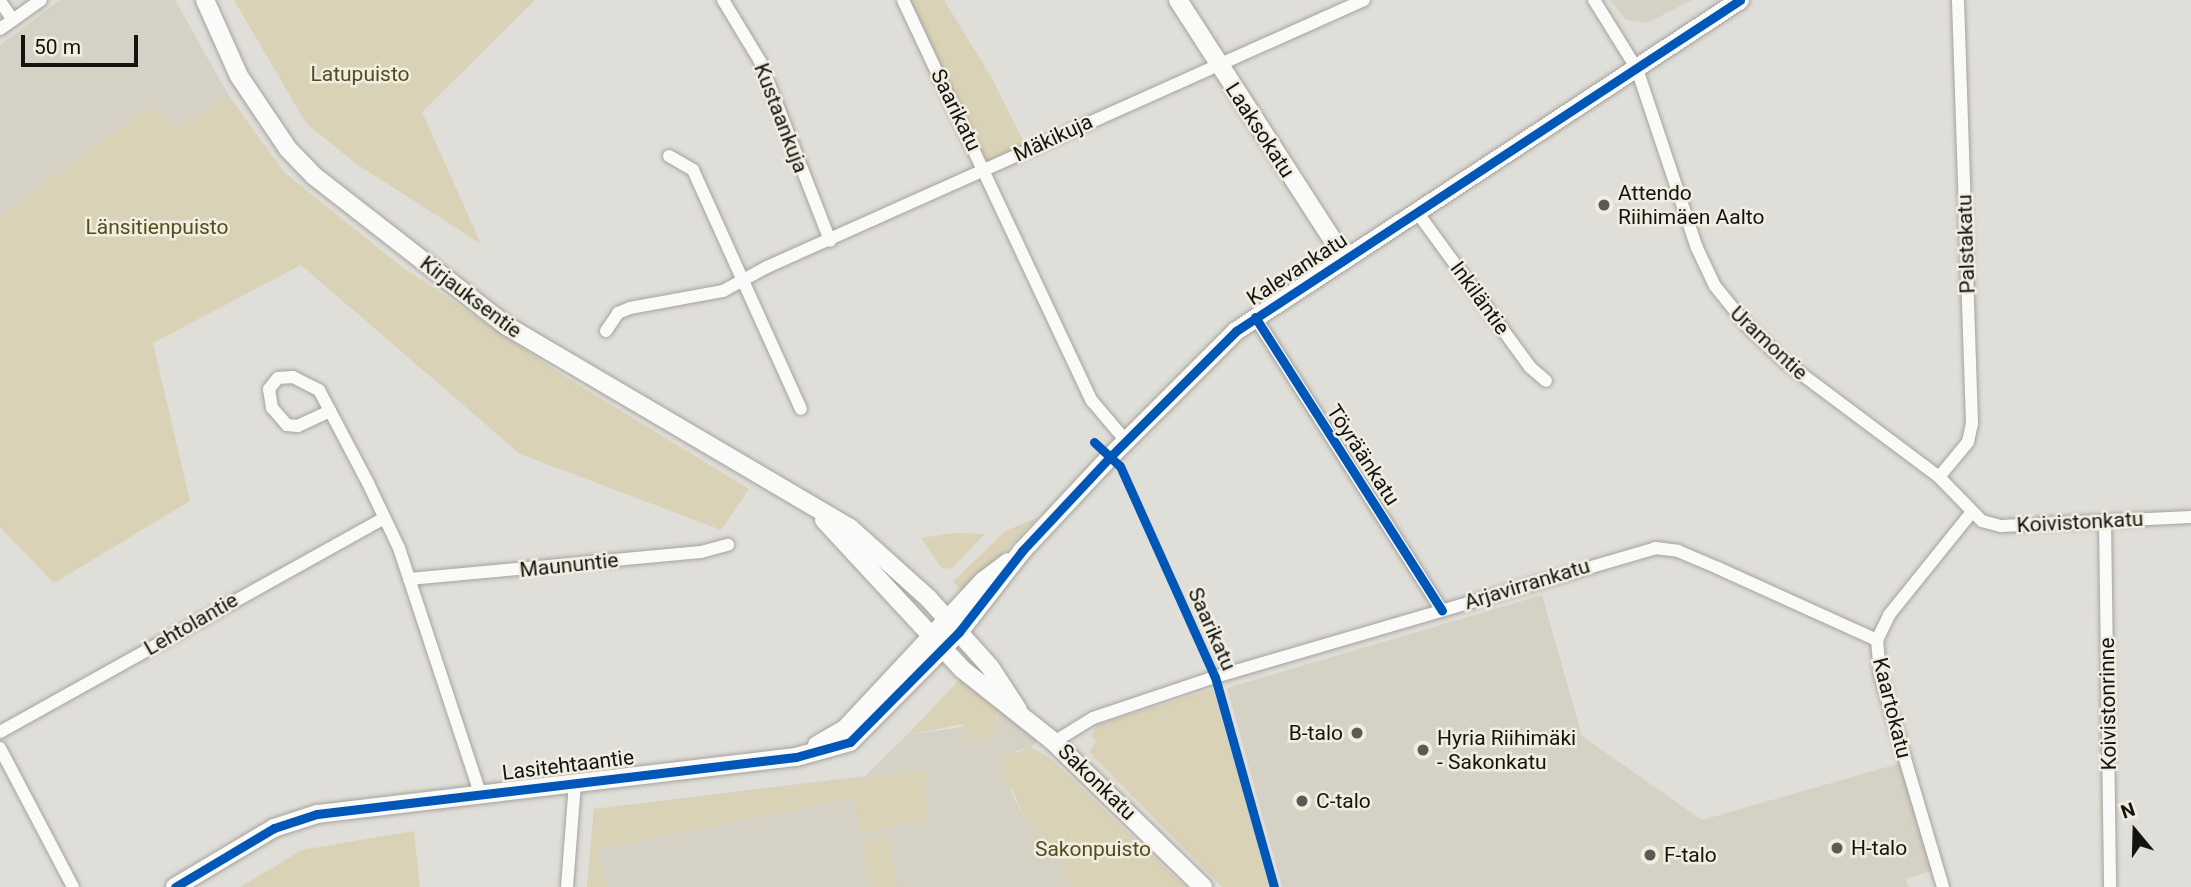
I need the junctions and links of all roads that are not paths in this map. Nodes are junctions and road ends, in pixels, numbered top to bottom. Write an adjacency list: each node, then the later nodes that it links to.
1 (41, 0): 11 (street)
2 (205, 0): 28 (street, Kirjauksentie)
3 (723, 0): 18 (street, Kustaankuja)
4 (903, 0): 16 (street, Saarikatu)
5 (1178, 0): 13 (street, Laaksokatu)
6 (1364, 0): 13 (street, Mäkikuja)
7 (1594, 0): 14 (street, Uramontie)
8 (1740, 0): 14 (street, Kalevankatu)
9 (1958, 0): 27 (street, Palstakatu)
10 (0, 1): 11 (street)
11 (13, 20): 12 (street)
12 (0, 29)
13 (1218, 65): 16 (street, Mäkikuja); 19 (street, Laaksokatu)
14 (1637, 69): 17 (street, Kalevankatu); 27 (street, Uramontie)
15 (669, 156): 20 (street)
16 (985, 171): 18 (street, Mäkikuja); 26 (street, Saarikatu)
17 (1417, 212): 19 (street, Kalevankatu); 23 (street, Inkiläntie)
18 (830, 241): 20 (street, Mäkikuja)
19 (1345, 259): 21 (street, Kalevankatu)
20 (744, 281): 22 (street, Mäkikuja); 24 (street)
21 (1255, 317): 26 (street, Kalevankatu); 35 (street, Töyräänkatu)
22 (606, 331)
23 (1546, 381)
24 (801, 409)
25 (330, 411): 25 (street); 31 (street)
26 (1126, 441): 36 (street, Kalevankatu)
27 (1939, 477): 29 (street, Uramontie)
28 (817, 512): 36 (street, Kirjauksentie); 38 (street, Kirjauksentie)
29 (1971, 513): 32 (street, Koivistonkatu); 37 (street, Kaartokatu)
30 (2191, 517): 32 (street, Koivistonkatu)
31 (384, 519): 34 (street); 40 (street, Lehtolantie)
32 (2105, 521): 50 (street, Koivistonrinne)
33 (728, 545): 34 (street, Maununtie)
34 (409, 579): 44 (street)
35 (1442, 610): 37 (street, Arjavirrankatu); 41 (street, Arjavirrankatu)
36 (953, 626): 38 (street, Lasitehtaantie); 39 (street, Sakonkatu)
37 (1877, 640): 49 (street, Kaartokatu)
38 (938, 641): 39 (street, Sakonkatu); 43 (street, Lasitehtaantie)
39 (1018, 710): 41 (street, Sakonkatu)
40 (0, 732)
41 (1054, 742): 48 (street, Sakonkatu)
42 (0, 748): 45 (street)
43 (575, 783): 44 (street, Lasitehtaantie); 47 (street)
44 (480, 793): 46 (street, Lasitehtaantie)
45 (73, 887)
46 (175, 887)
47 (567, 887)
48 (1203, 887)
49 (1943, 887)
50 (2110, 887)

